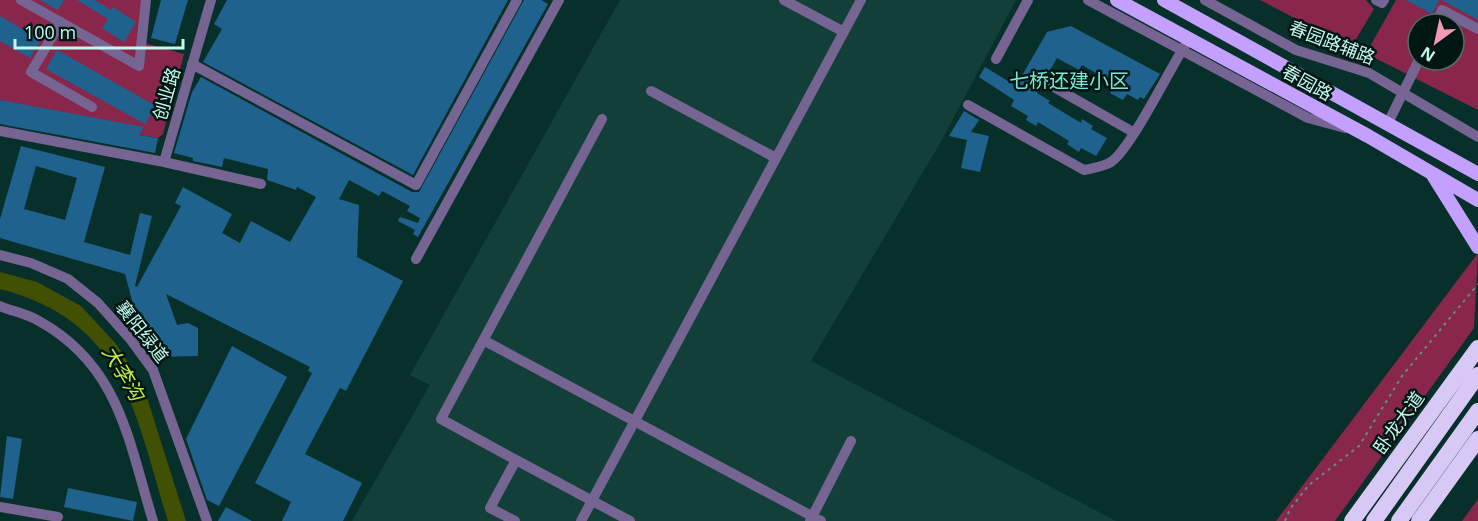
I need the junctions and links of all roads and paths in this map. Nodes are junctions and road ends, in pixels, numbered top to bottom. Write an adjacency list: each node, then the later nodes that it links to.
1 (21, 0): 15 (street)
2 (146, 0): 15 (street)
3 (211, 0): 19 (street, 创业路)
4 (517, 0): 19 (street)
5 (559, 0): 41 (street)
6 (784, 0): 16 (street)
7 (861, 0): 16 (street)
8 (1028, 0): 18 (street)
9 (1088, 0): 17 (street)
10 (1117, 0): 17 (main road, 春园路)
11 (1164, 0): 27 (main road, 春园路)
12 (1205, 0): 23 (street, 春园路辅路)
13 (1376, 0): 14 (street)
14 (1384, 0)
15 (61, 22): 25 (street)
16 (844, 32): 31 (street)
17 (1186, 45): 29 (street); 35 (main road, 春园路)
18 (996, 59)
19 (192, 64): 33 (street, 创业路)
20 (1413, 72): 23 (street)
21 (1052, 86): 29 (street)
22 (651, 91): 31 (street)
23 (1403, 93): 27 (street); 30 (street, 春园路辅路)
24 (968, 105): 29 (street)
25 (92, 107)
26 (602, 119): 44 (street)
27 (1388, 123): 32 (main road, 春园路)
28 (0, 131): 33 (street)
29 (1133, 132)
30 (1478, 137)
31 (776, 158): 48 (street)
32 (1458, 161): 34 (main road); 36 (main road, 春园路)
33 (164, 162): 37 (street)
34 (1478, 165)
35 (1432, 174): 38 (main road, 春园路); 39 (main road)
36 (1478, 174)
37 (261, 184)
38 (1478, 200)
39 (1478, 247)
40 (0, 255): 57 (street, 襄阳绿道)
41 (416, 259)
42 (1478, 284): 61 (path)
43 (0, 306): 56 (street)
44 (484, 341): 48 (street); 51 (street)
45 (1478, 348): 62 (highway, 卧龙大道)
46 (1478, 375): 63 (highway)
47 (1478, 411): 64 (highway)
48 (634, 423): 52 (street); 55 (street)
49 (1478, 440): 65 (highway)
50 (851, 441): 55 (street)
51 (516, 460): 52 (street); 58 (street)
52 (591, 500): 59 (street); 60 (street)
53 (0, 507): 54 (street)
54 (58, 516)
55 (814, 519)
56 (153, 521)
57 (207, 521)
58 (515, 521)
59 (581, 521)
60 (630, 521)
61 (1285, 521)
62 (1352, 521)
63 (1374, 521)
64 (1399, 521)
65 (1419, 521)

